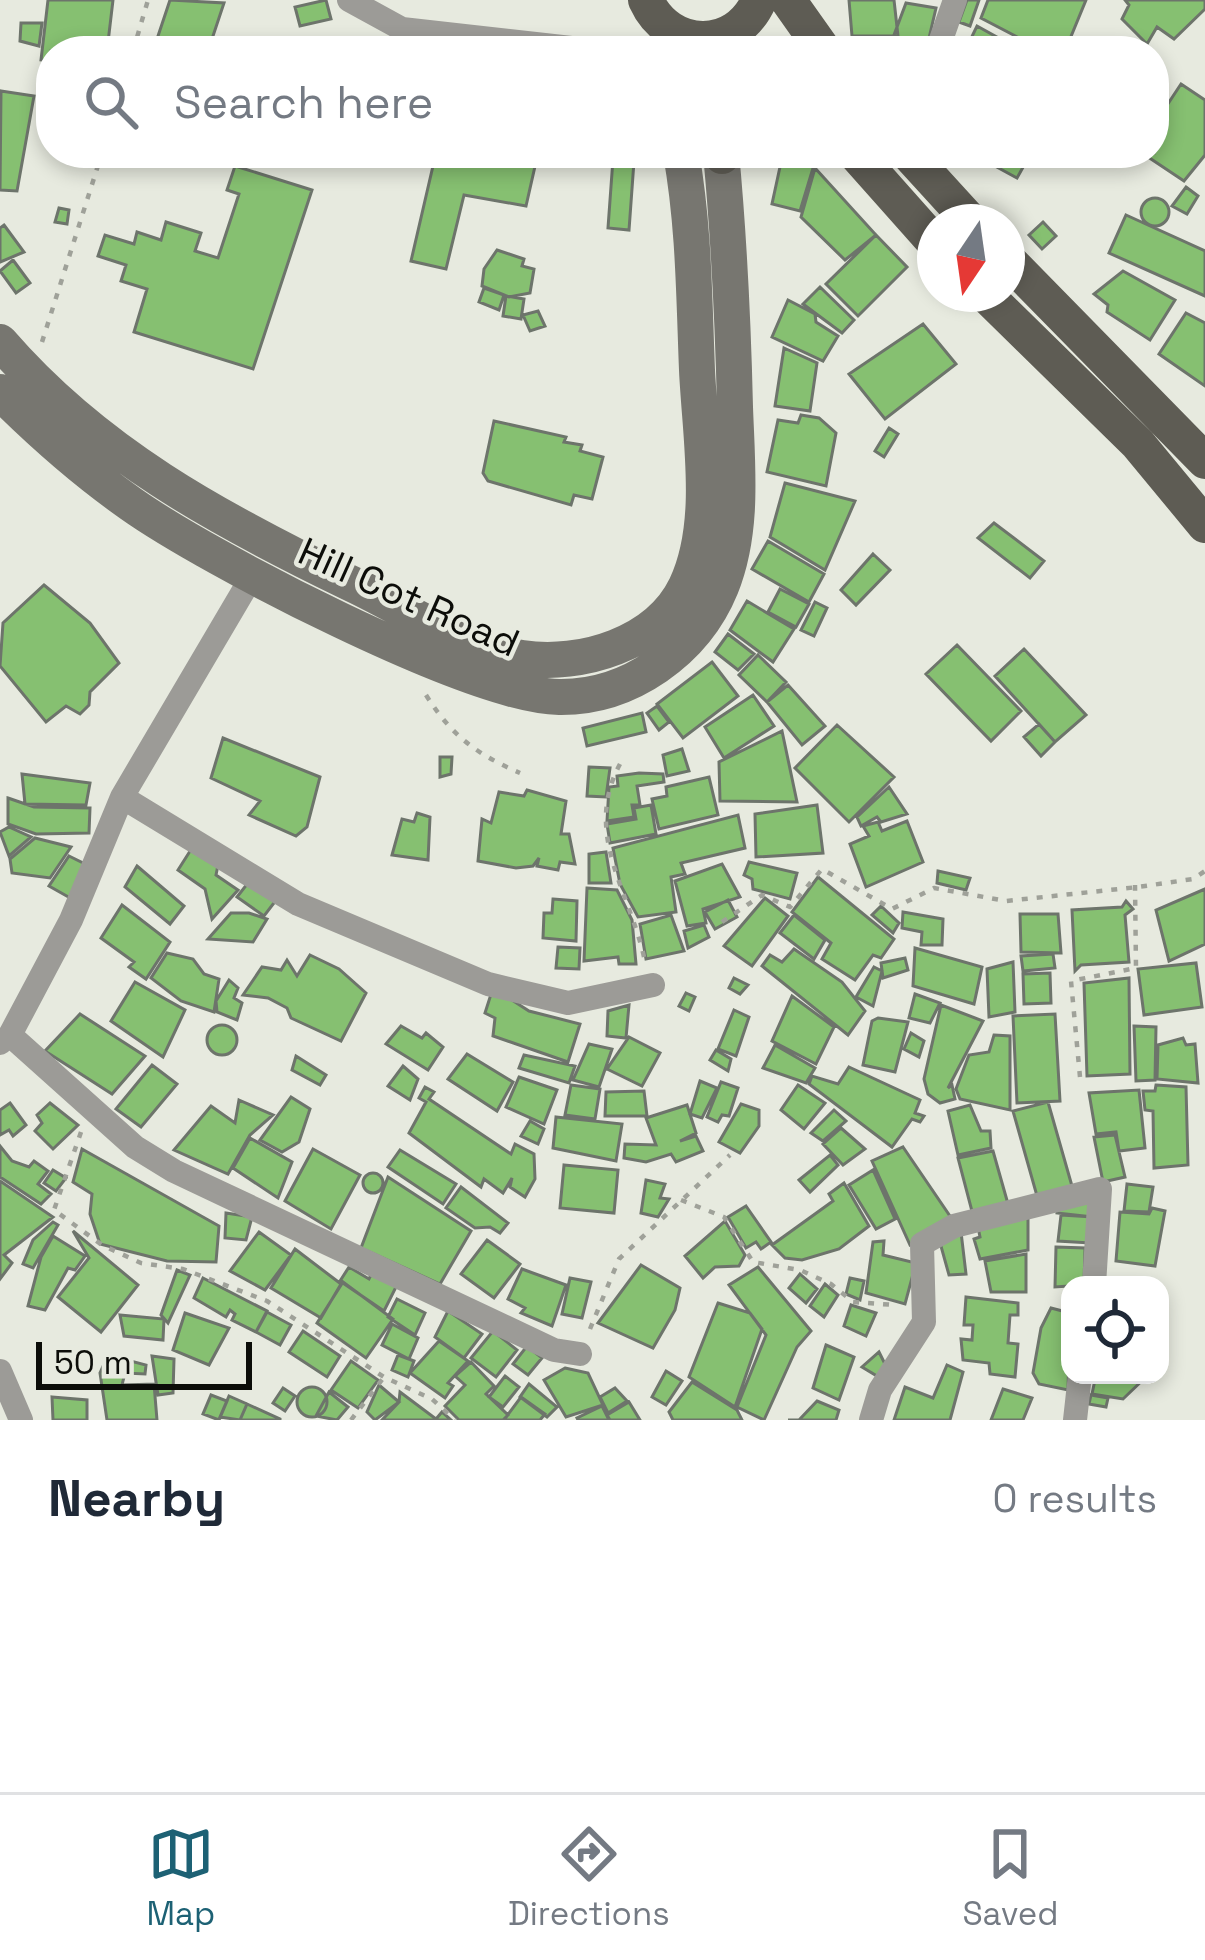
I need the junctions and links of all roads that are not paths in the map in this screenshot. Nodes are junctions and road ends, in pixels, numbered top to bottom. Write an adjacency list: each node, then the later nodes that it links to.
1 (349, 0): 5 (street)
2 (760, 0): 6 (main road)
3 (788, 0): 7 (main road)
4 (955, 0): 8 (street)
5 (464, 36)
6 (734, 36)
7 (813, 36)
8 (942, 36)
9 (684, 168): 18 (main road, Hill Cot Road)
10 (724, 168): 21 (main road, Hill Cot Road)
11 (868, 168): 14 (main road)
12 (922, 168): 13 (main road)
13 (955, 204)
14 (917, 223)
15 (1025, 277): 19 (main road)
16 (1003, 312): 20 (main road)
17 (0, 342): 18 (main road, Hill Cot Road)
18 (16, 385): 21 (main road, Hill Cot Road)
19 (1205, 461)
20 (1205, 525)
21 (254, 573): 22 (street)
22 (122, 797): 23 (street); 24 (street)
23 (653, 985)
24 (5, 1039): 26 (street)
25 (1095, 1276): 30 (street)
26 (580, 1354)
27 (0, 1371): 29 (street)
28 (1078, 1384): 31 (street)
29 (21, 1420)
30 (871, 1420)
31 (1075, 1420)

